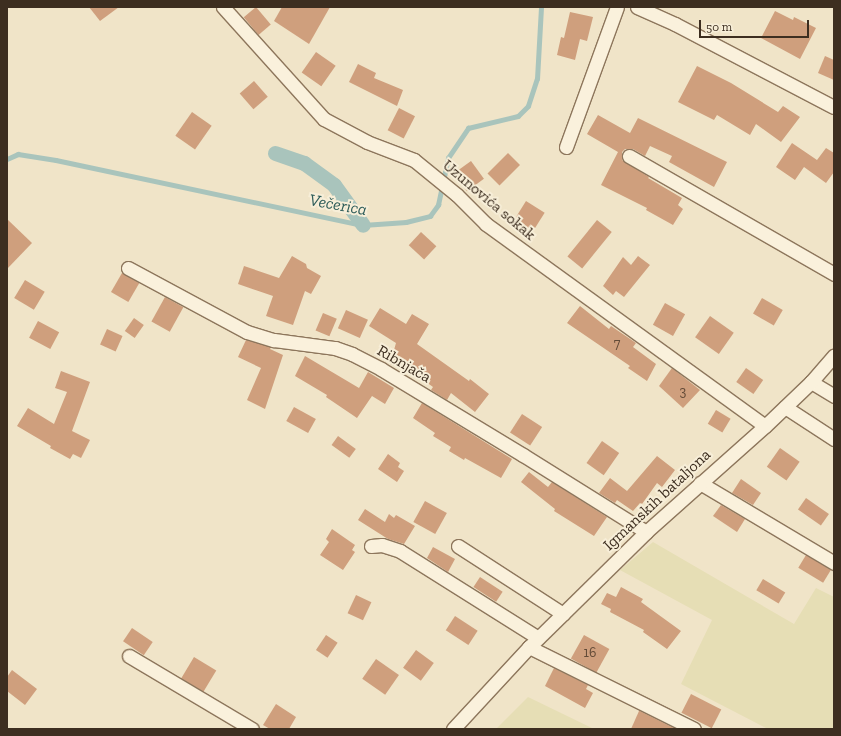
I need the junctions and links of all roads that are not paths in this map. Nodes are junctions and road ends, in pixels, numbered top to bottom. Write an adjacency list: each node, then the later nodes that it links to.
1 (223, 7): 13 (street, Uzunovića sokak)
2 (617, 7): 5 (street)
3 (637, 7): 4 (street)
4 (834, 108)
5 (566, 147)
6 (629, 156): 8 (street)
7 (128, 268): 16 (street, Ribnjača)
8 (834, 274)
9 (834, 356): 10 (street, Igmanskih bataljona)
10 (811, 382): 11 (street); 12 (street, Igmanskih bataljona)
11 (834, 396)
12 (785, 407): 13 (street, Igmanskih bataljona); 14 (street)
13 (765, 426): 15 (street, Igmanskih bataljona)
14 (834, 439)
15 (700, 483): 16 (street, Igmanskih bataljona); 19 (street)
16 (646, 532): 20 (street, Igmanskih bataljona)
17 (371, 546): 21 (street)
18 (458, 546): 20 (street)
19 (834, 563)
20 (563, 614): 21 (street, Igmanskih bataljona)
21 (534, 642): 24 (street, Igmanskih bataljona); 25 (street)
22 (129, 656): 23 (street)
23 (252, 729)
24 (453, 729)
25 (694, 729)

